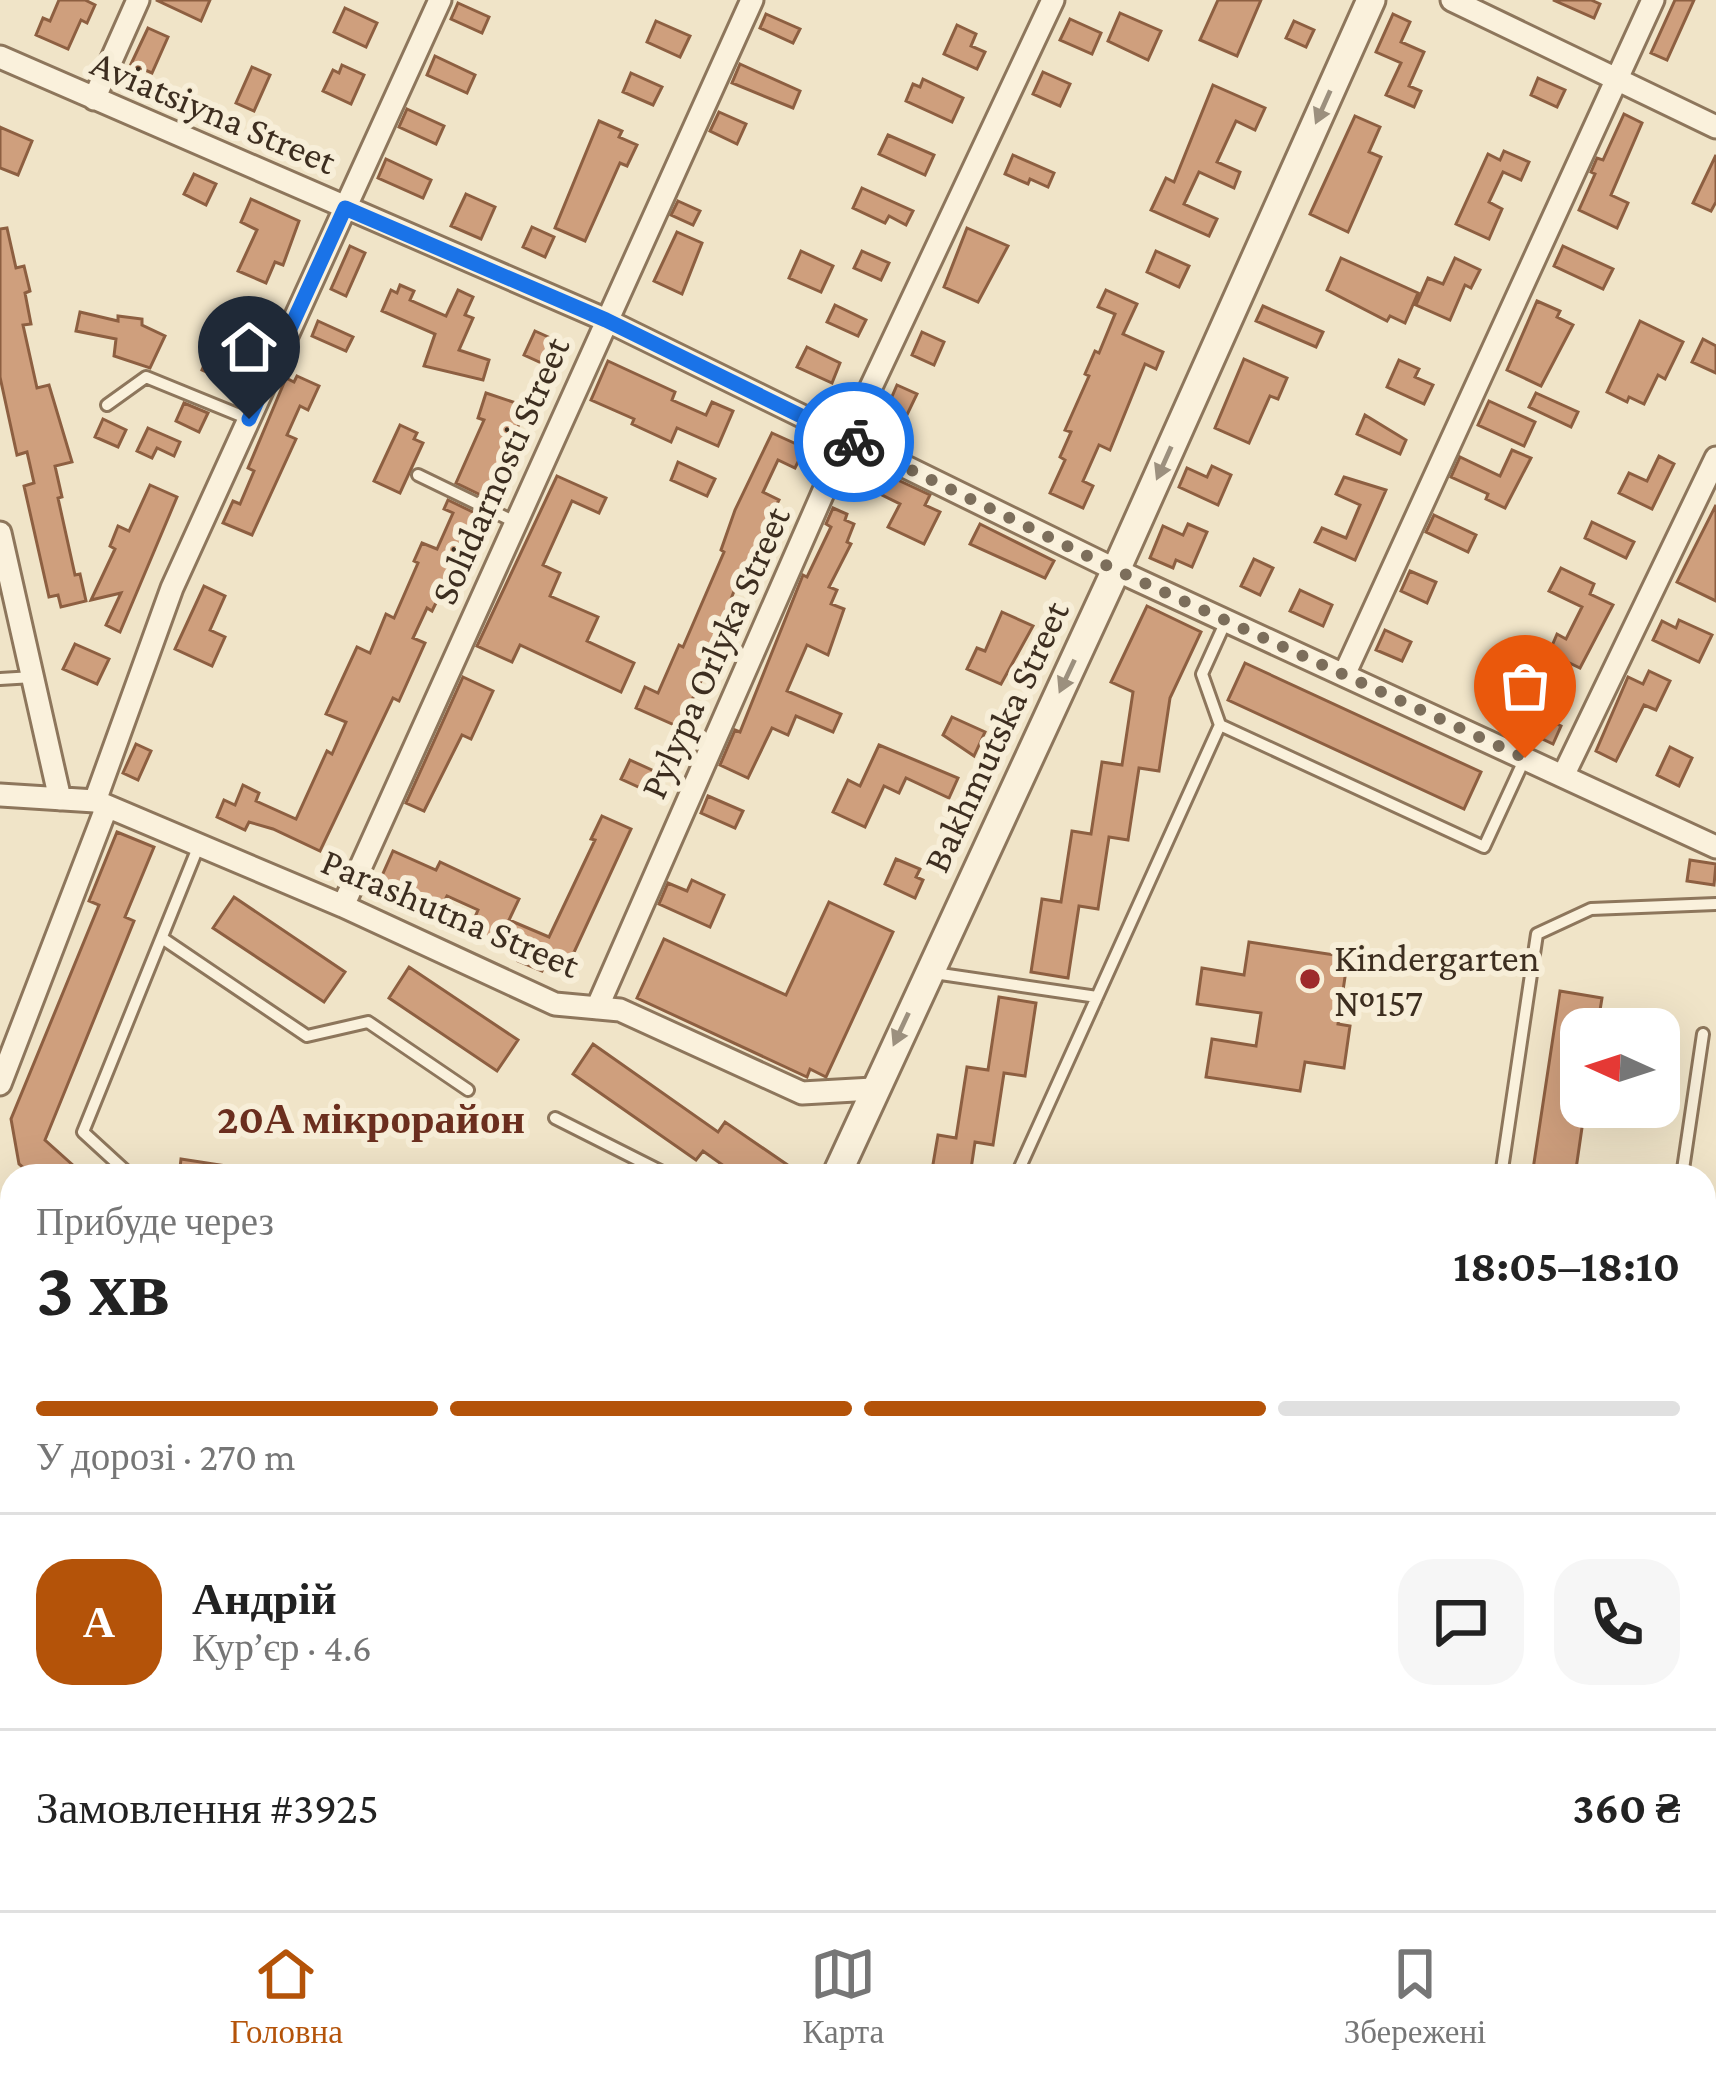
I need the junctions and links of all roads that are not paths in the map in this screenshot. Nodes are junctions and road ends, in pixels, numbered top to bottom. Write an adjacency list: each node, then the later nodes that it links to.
1 (138, 0): 10 (street)
2 (440, 0): 12 (street)
3 (752, 0): 13 (street, Solidarnosti Street)
4 (1053, 0): 16 (street, Pylypa Orlyka Street)
5 (1371, 0): 21 (street, Bakhmutska Street, one-way to 21)
6 (1452, 0): 9 (street)
7 (1653, 0): 9 (street)
8 (0, 57): 10 (street, Aviatsiyna Street)
9 (1616, 80): 11 (street); 23 (street)
10 (94, 99): 12 (street, Aviatsiyna Street)
11 (1716, 127)
12 (345, 208): 13 (street, Aviatsiyna Street); 15 (street)
13 (606, 320): 16 (street, Aviatsiyna Street); 19 (street, Solidarnosti Street)
14 (107, 405): 15 (lane)
15 (249, 419): 31 (street)
16 (847, 438): 21 (street, Aviatsiyna Street); 39 (street, Pylypa Orlyka Street)
17 (1716, 458): 28 (street)
18 (418, 475): 19 (lane)
19 (515, 522): 35 (street, Solidarnosti Street)
20 (0, 533): 24 (street)
21 (1116, 570): 22 (street, Aviatsiyna Street); 37 (street, Bakhmutska Street, one-way to 37)
22 (1226, 621): 23 (street, Aviatsiyna Street); 26 (lane)
23 (1344, 675): 27 (street, Aviatsiyna Street)
24 (33, 677): 25 (lane); 30 (street)
25 (0, 680)
26 (1220, 725): 27 (lane); 38 (lane)
27 (1525, 758): 28 (street, Aviatsiyna Street)
28 (1563, 776): 33 (street, Aviatsiyna Street)
29 (0, 795): 30 (street, Parashutna Street)
30 (60, 799): 31 (street, Parashutna Street)
31 (101, 804): 32 (street, Parashutna Street); 40 (street)
32 (200, 845): 35 (street, Parashutna Street); 36 (lane)
33 (1716, 847)
34 (1716, 904): 50 (lane)
35 (343, 906): 39 (street, Parashutna Street)
36 (162, 938): 44 (lane); 46 (lane)
37 (928, 973): 38 (lane); 43 (street, Bakhmutska Street, one-way to 43)
38 (1097, 997): 49 (lane)
39 (597, 1008): 43 (street, Parashutna Street)
40 (11, 1025): 42 (street)
41 (1703, 1034): 51 (lane)
42 (0, 1084)
43 (873, 1088): 48 (street, Bakhmutska Street)
44 (468, 1090)
45 (555, 1118): 47 (lane)
46 (118, 1164)
47 (646, 1164)
48 (841, 1164)
49 (1021, 1164)
50 (1503, 1164)
51 (1684, 1164)

